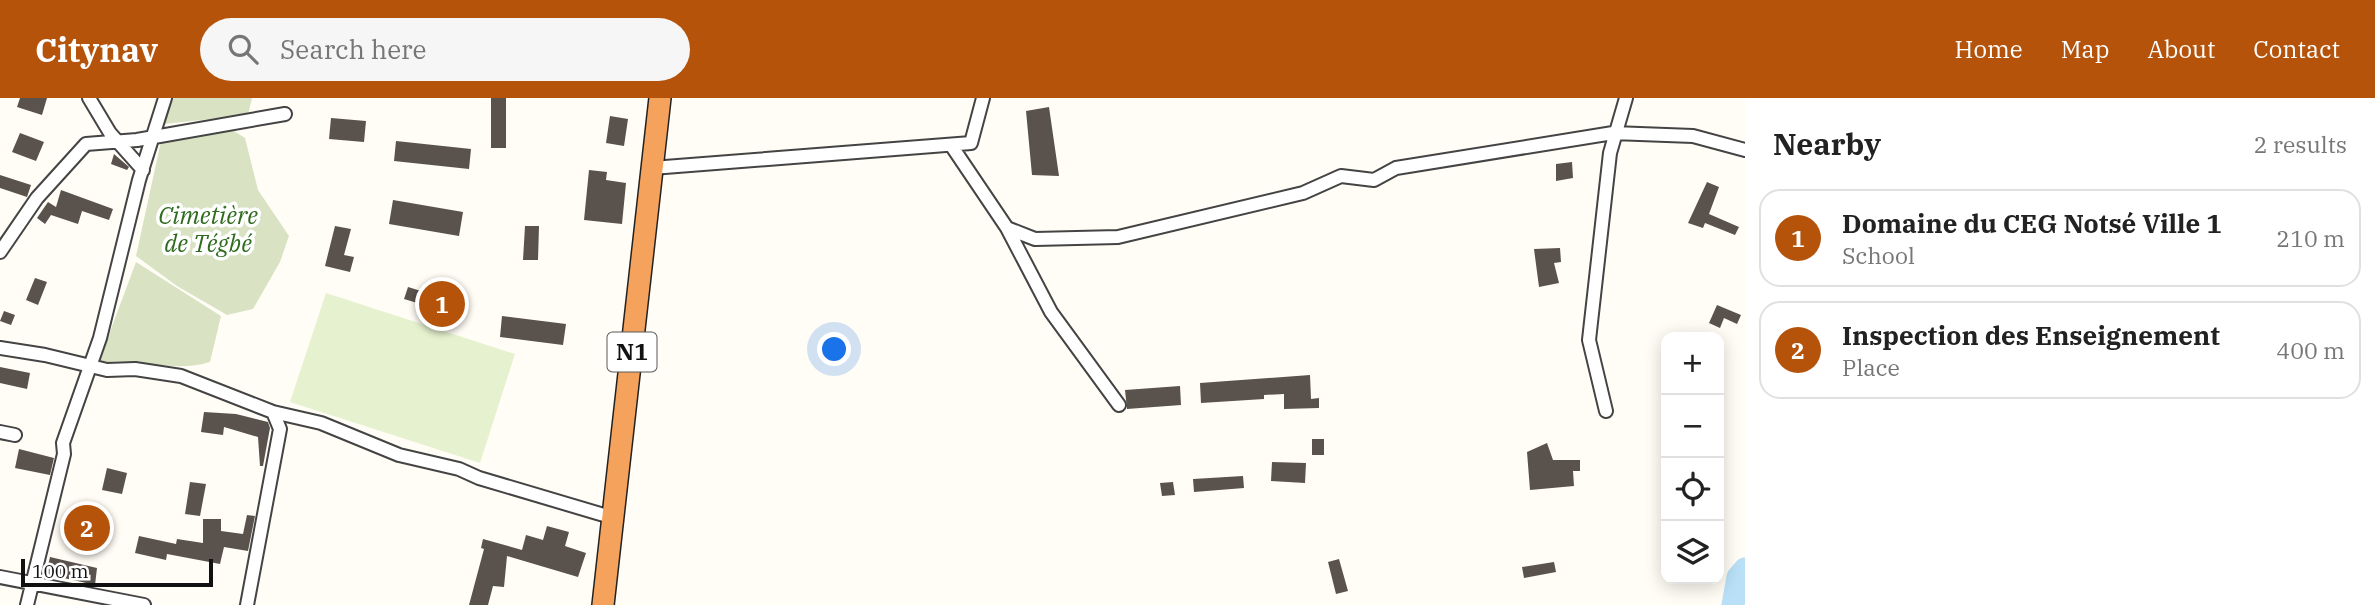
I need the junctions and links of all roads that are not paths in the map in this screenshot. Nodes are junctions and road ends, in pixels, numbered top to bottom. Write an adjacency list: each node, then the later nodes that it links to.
1 (89, 98): 9 (street)
2 (165, 98): 8 (street)
3 (660, 98): 12 (highway, N1)
4 (983, 98): 10 (street)
5 (1626, 98): 7 (street)
6 (285, 114): 8 (street)
7 (1613, 133): 11 (street); 14 (street); 19 (street)
8 (154, 135): 9 (street); 13 (street)
9 (118, 141): 13 (street); 15 (street)
10 (951, 145): 12 (street); 14 (street)
11 (1745, 150)
12 (652, 168): 23 (highway, N1)
13 (142, 170): 17 (street)
14 (1007, 228): 18 (street)
15 (0, 252)
16 (0, 348): 17 (street)
17 (91, 367): 20 (street); 25 (street)
18 (1119, 405)
19 (1606, 411)
20 (273, 412): 23 (street); 28 (street)
21 (0, 432): 22 (street)
22 (15, 435)
23 (614, 518): 29 (highway, N1)
24 (0, 578): 25 (street)
25 (32, 584): 26 (street); 27 (street)
26 (27, 605)
27 (144, 605)
28 (247, 605)
29 (603, 605)

